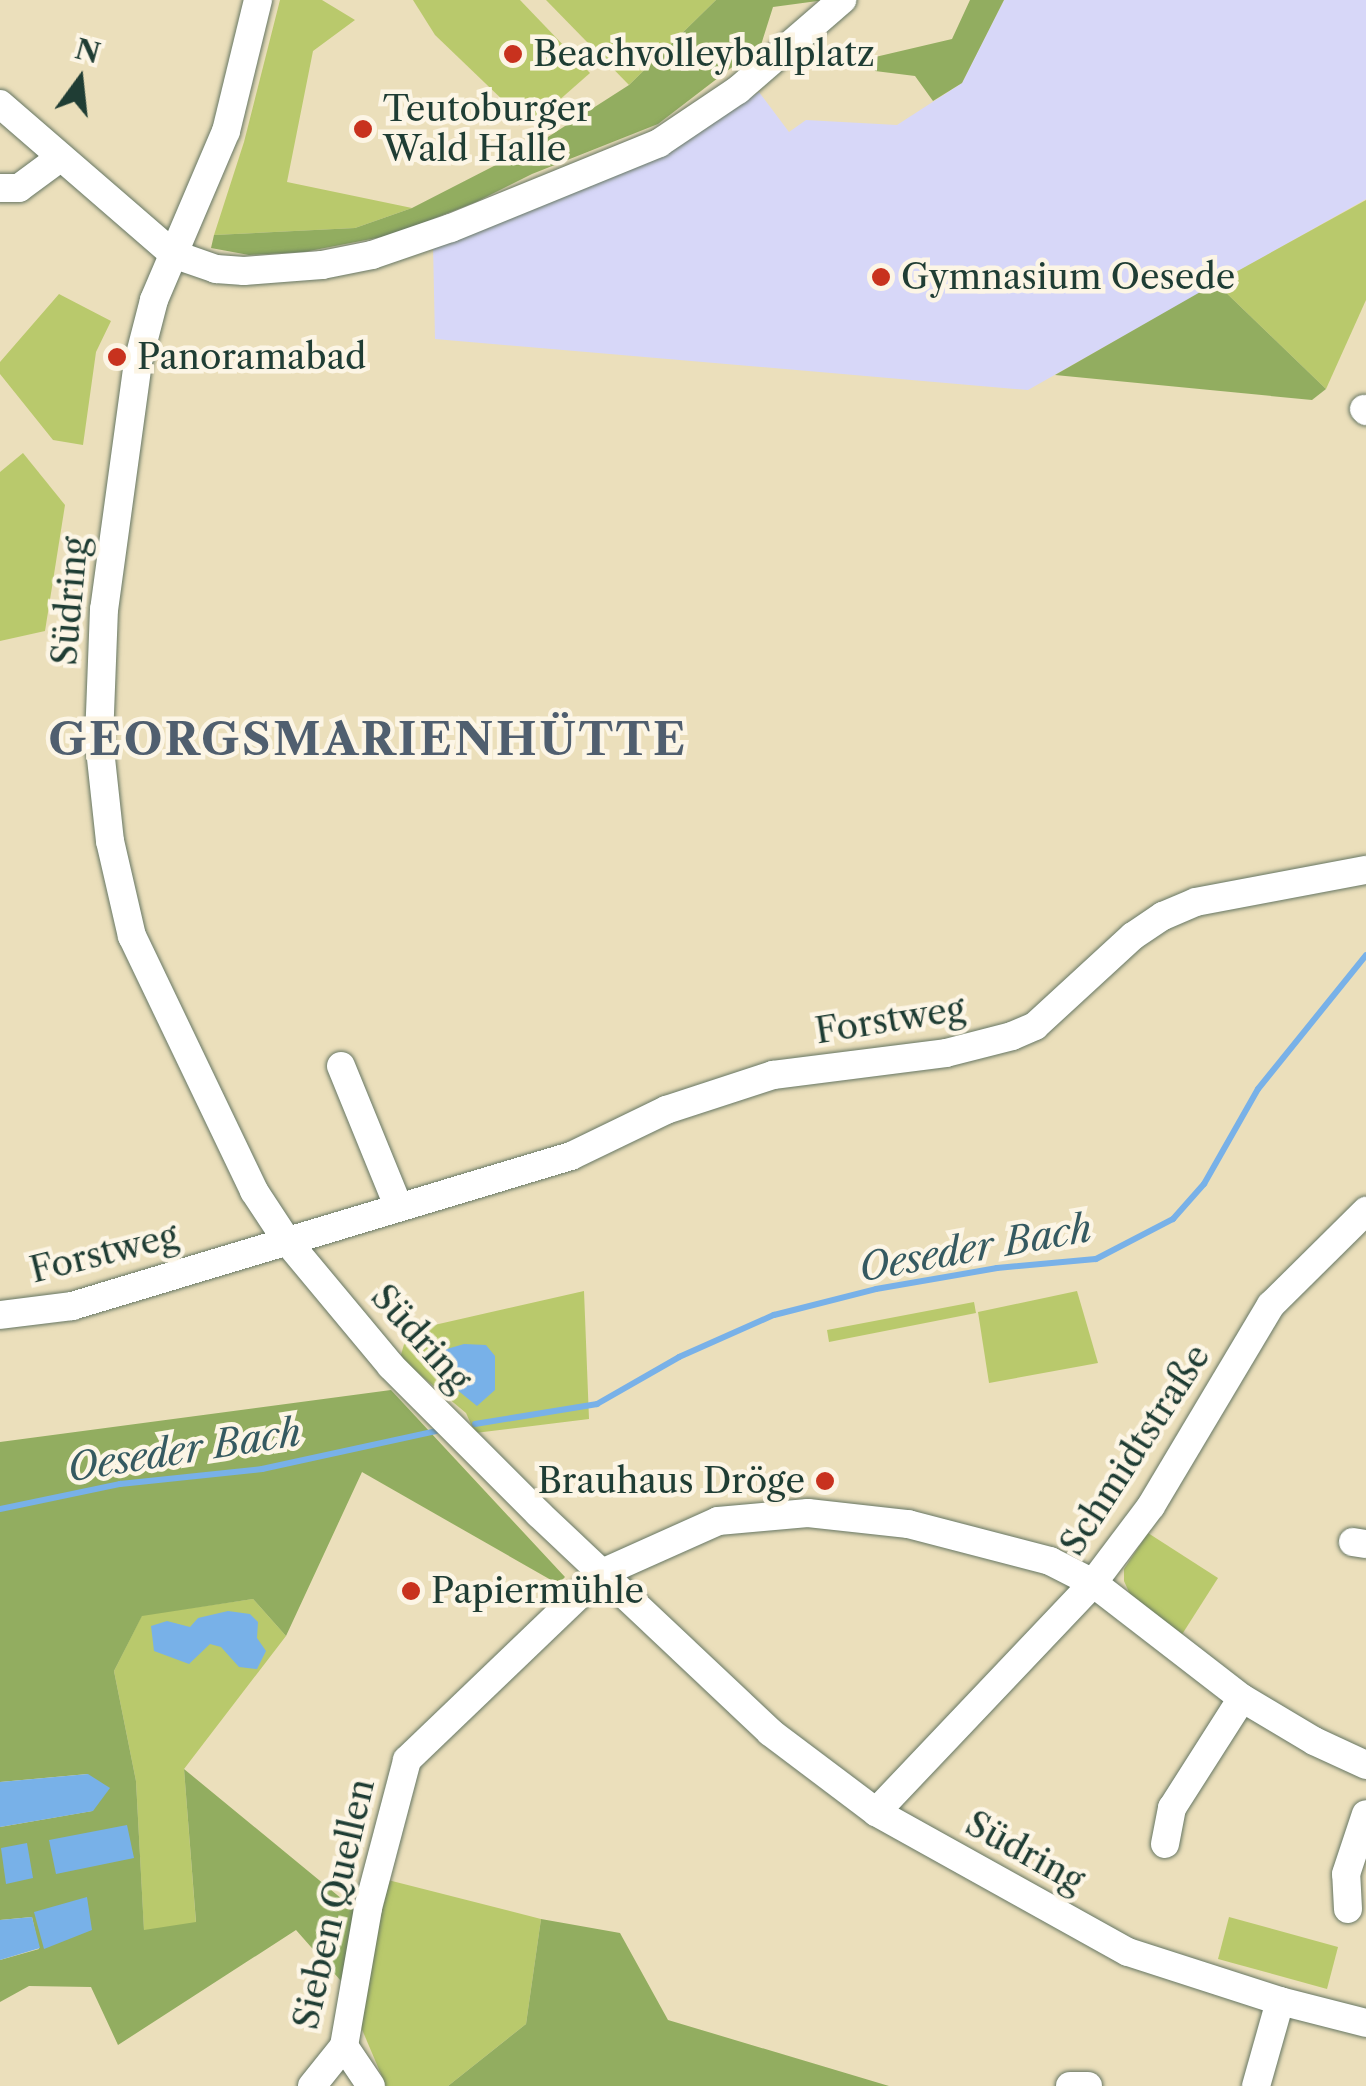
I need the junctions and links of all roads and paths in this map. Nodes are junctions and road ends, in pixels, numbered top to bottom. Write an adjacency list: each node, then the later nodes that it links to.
1 (258, 0): 6 (street, Südring)
2 (842, 0): 6 (street)
3 (0, 104): 4 (street)
4 (61, 157): 5 (street); 6 (street)
5 (0, 188)
6 (173, 254): 11 (street, Südring)
7 (1366, 870): 9 (street, Forstweg)
8 (341, 1066): 9 (street)
9 (399, 1208): 11 (street, Forstweg)
10 (1366, 1211): 14 (street, Schmidtstraße)
11 (286, 1241): 12 (street, Forstweg); 13 (street, Südring)
12 (0, 1315)
13 (602, 1573): 14 (street); 17 (street, Südring); 23 (street, Sieben Quellen)
14 (1093, 1583): 15 (street); 17 (street, Schmidtstraße)
15 (1242, 1698): 16 (street); 19 (street)
16 (1366, 1765)
17 (876, 1812): 21 (street, Südring)
18 (1366, 1814): 20 (street)
19 (1165, 1844)
20 (1348, 1909)
21 (1280, 2002): 22 (street, Südring); 28 (street)
22 (1366, 2023)
23 (344, 2046): 24 (street, Sieben Quellen); 25 (street)
24 (312, 2086)
25 (371, 2086)
26 (1070, 2086): 27 (street)
27 (1088, 2086)
28 (1256, 2086)

